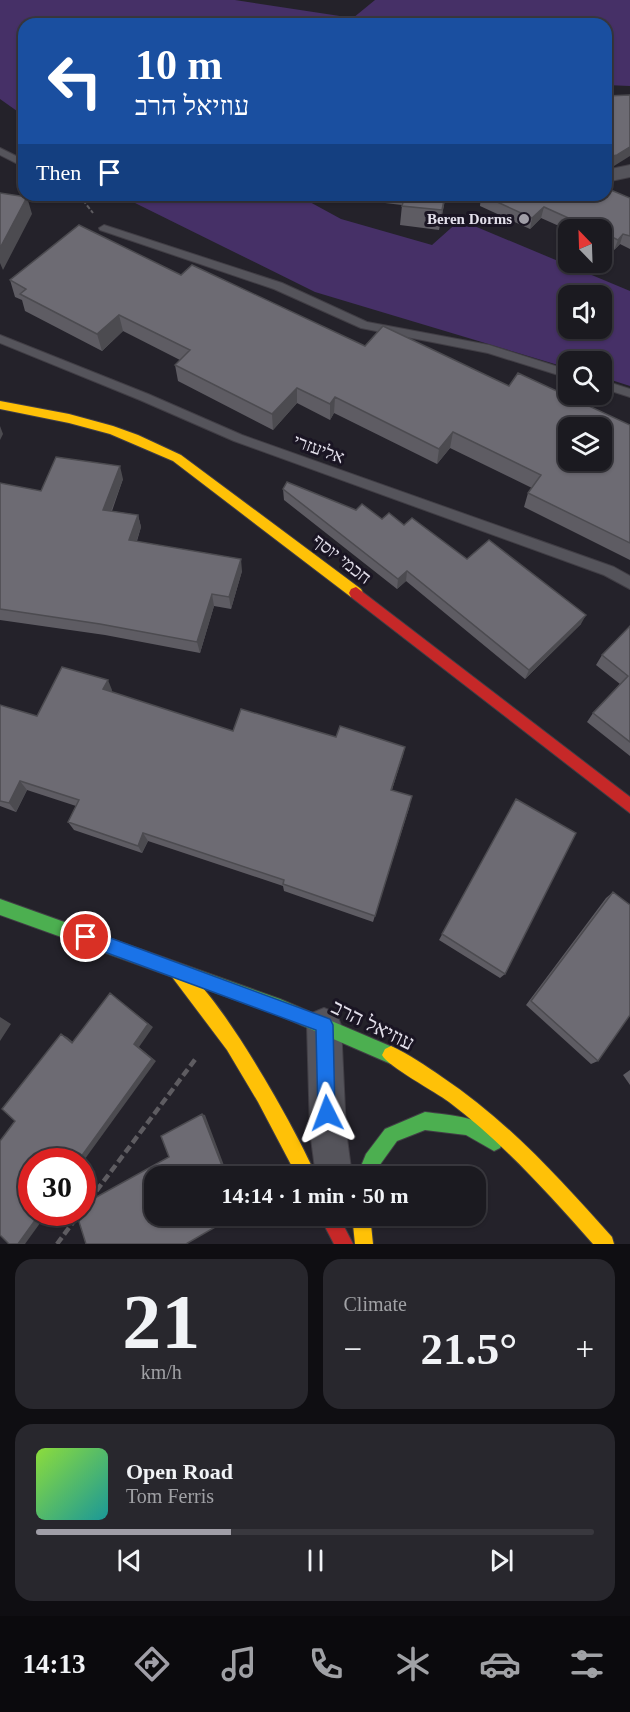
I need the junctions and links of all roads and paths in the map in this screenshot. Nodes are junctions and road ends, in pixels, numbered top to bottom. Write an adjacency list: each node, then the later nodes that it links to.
1 (0, 151): 2 (lane)
2 (18, 161)
3 (630, 171): 4 (street)
4 (612, 175)
5 (104, 228): 7 (lane)
6 (0, 339): 11 (lane, אליעזרי)
7 (558, 371)
8 (612, 387): 9 (lane)
9 (630, 393)
10 (0, 405): 12 (street, חכמי יוסף)
11 (630, 583)
12 (630, 806)
13 (0, 906): 14 (street, עוזיאל הרב)
14 (171, 968): 15 (street); 16 (street, עוזיאל הרב)
15 (222, 1023): 17 (street); 21 (path)
16 (324, 1025): 18 (street); 20 (street, עוזיאל הרב)
17 (301, 1166)
18 (333, 1166)
19 (370, 1166): 20 (street)
20 (548, 1178): 30 (street, עוזיאל הרב)
21 (96, 1192)
22 (71, 1226): 26 (path)
23 (334, 1226): 27 (street)
24 (348, 1226): 28 (street)
25 (362, 1226): 29 (street)
26 (57, 1244)
27 (344, 1244)
28 (354, 1244)
29 (364, 1244)
30 (605, 1244)

